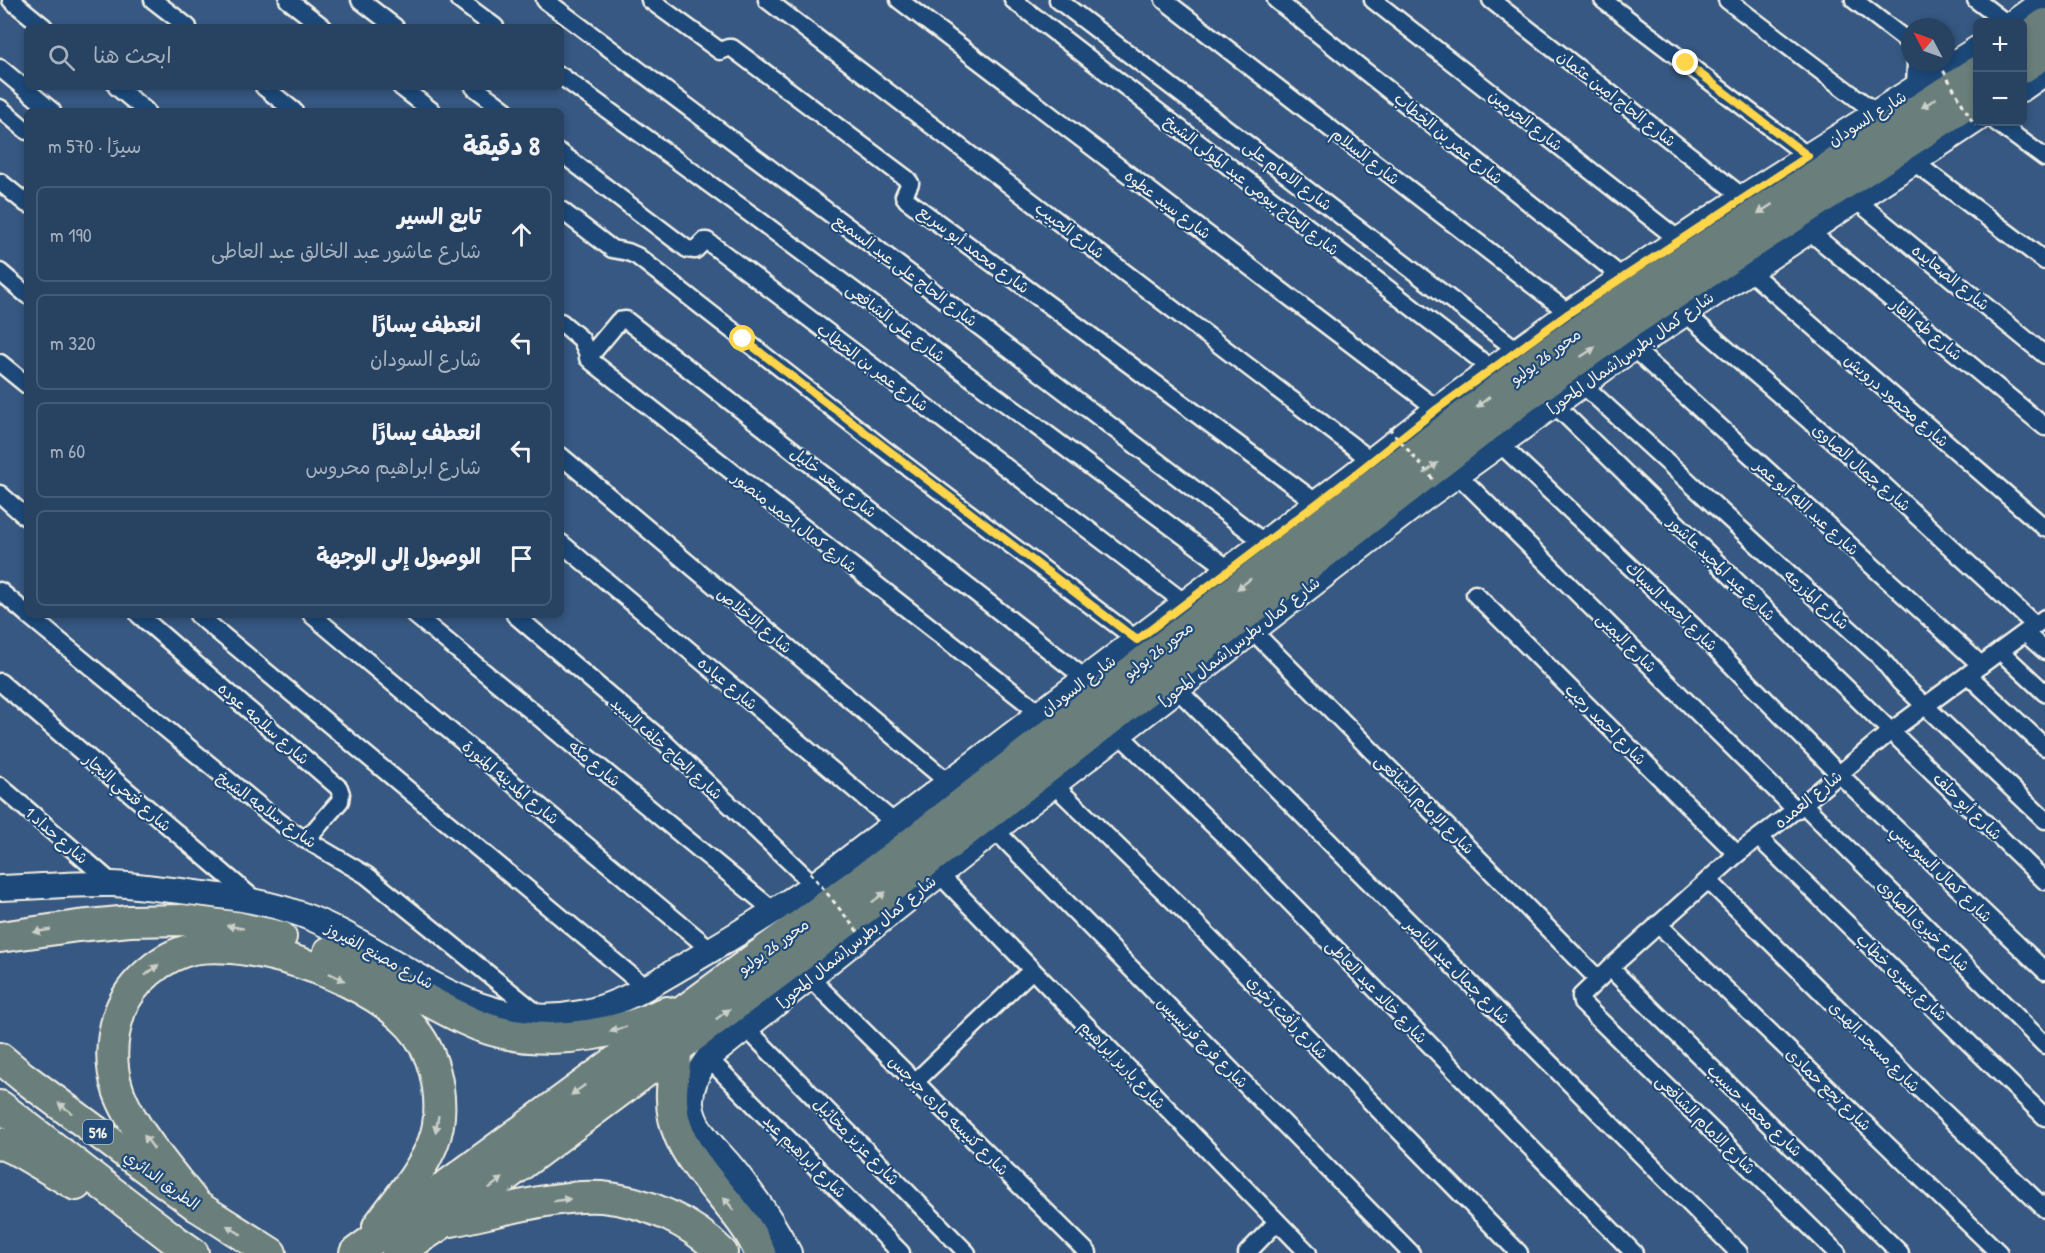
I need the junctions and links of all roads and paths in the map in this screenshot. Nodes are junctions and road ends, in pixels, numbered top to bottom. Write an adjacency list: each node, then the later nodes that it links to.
1 (11, 0): 23 (street)
2 (153, 0): 24 (street)
3 (288, 0): 25 (street)
4 (360, 0): 26 (street)
5 (459, 0): 27 (street)
6 (545, 0): 100 (street, شارع الحاج على عبد السميع)
7 (650, 0): 97 (street, شارع محمد أبو سريع)
8 (767, 0): 93 (street, شارع الحبيب)
9 (899, 0): 88 (street, شارع سيد عطوه)
10 (1013, 0): 84 (street, شارع الحاج بيومى عبد المولى الشيخ)
11 (1058, 0): 80 (street, شارع الامام على)
12 (1164, 0): 76 (street, شارع السلام)
13 (1276, 0): 74 (street, شارع عمر بن الخطاب)
14 (1373, 0): 70 (street, شارع الحرمين)
15 (1491, 0): 65 (street, شارع الحاج امين عثمان)
16 (1603, 0): 61 (street)
17 (1727, 0): 55 (street)
18 (1854, 0): 29 (street)
19 (1976, 0): 21 (street)
20 (2044, 0): 22 (street)
21 (2000, 18)
22 (2019, 18)
23 (40, 24)
24 (184, 24)
25 (319, 24)
26 (391, 24)
27 (491, 24)
28 (2045, 24): 30 (highway)
29 (1901, 36)
30 (2027, 37)
31 (1973, 51): 42 (street, شارع السودان)
32 (2045, 53): 33 (highway)
33 (2027, 65)
34 (0, 68): 41 (street)
35 (1916, 72): 42 (street)
36 (1946, 72): 54 (path, bridge)
37 (1975, 72): 157 (highway, محور 26 يوليو, one-way to 157)
38 (2045, 74): 40 (street)
39 (564, 78): 102 (street, شارع على الشافعى)
40 (2027, 85)
41 (24, 88)
42 (1915, 88): 55 (street, شارع السودان)
43 (27, 90): 49 (street)
44 (121, 90): 50 (street)
45 (268, 90): 51 (street)
46 (405, 90): 52 (street)
47 (478, 90): 53 (street)
48 (0, 108): 59 (street)
49 (48, 108)
50 (142, 108)
51 (290, 108)
52 (428, 108)
53 (502, 108)
54 (1973, 109)
55 (1875, 112): 61 (street, شارع السودان)
56 (1973, 116): 161 (highway, محور 26 يوليو, one-way to 56)
57 (1973, 117): 63 (street, شارع كمال بطرس[شمال المحور])
58 (2001, 126): 62 (street)
59 (24, 128)
60 (564, 155): 105 (street, شارع عمر بن الخطاب)
61 (1808, 156): 65 (street, شارع السودان)
62 (2045, 158)
63 (1914, 162): 66 (street, شارع كمال بطرس[شمال المحور]); 71 (street)
64 (0, 182): 67 (street)
65 (1743, 197): 70 (street, شارع السودان)
66 (1856, 200): 69 (street, شارع كمال بطرس[شمال المحور]); 81 (street, شارع الصعايده)
67 (24, 202)
68 (564, 212): 115 (street)
69 (1809, 231): 72 (street, شارع كمال بطرس[شمال المحور]); 89 (street, شارع طه الفار)
70 (1679, 240): 74 (street, شارع السودان)
71 (2045, 261)
72 (1749, 271): 77 (street, شارع كمال بطرس[شمال المحور]); 99 (street, شارع محمود درويش)
73 (0, 272): 75 (street)
74 (1622, 277): 76 (street, شارع السودان)
75 (24, 292)
76 (1569, 313): 80 (street, شارع السودان)
77 (1685, 313): 79 (street, شارع كمال بطرس[شمال المحور]); 113 (street, شارع جمال الصاوى)
78 (564, 325): 82 (street, شارع كمال احمد منصور)
79 (1633, 348): 86 (street, شارع كمال بطرس[شمال المحور]); 118 (street, شارع عبد الله أبو عمر)
80 (1517, 350): 84 (street, شارع السودان)
81 (2045, 355)
82 (588, 358): 119 (street, شارع سعد خليل); 124 (street, شارع كمال احمد منصور)
83 (0, 363): 85 (street)
84 (1491, 369): 88 (street, شارع السودان)
85 (24, 383)
86 (1582, 384): 87 (street, شارع كمال بطرس[شمال المحور]); 123 (street, شارع المزرعه)
87 (1554, 404): 91 (street, شارع كمال بطرس[شمال المحور]); 125 (street, شارع عبد المجيد عاشور)
88 (1437, 409): 93 (street, شارع السودان)
89 (2045, 427)
90 (1389, 428): 95 (path, bridge)
91 (1499, 443): 94 (street, شارع كمال بطرس[شمال المحور]); 128 (street, شارع احمد السباك)
92 (564, 459): 129 (street, شارع الاخلاص)
93 (1372, 461): 97 (street, شارع السودان)
94 (1458, 475): 114 (street, شارع كمال بطرس[شمال المحور]); 132 (street, شارع اليمنى)
95 (1433, 479)
96 (0, 494): 98 (street)
97 (1317, 503): 100 (street, شارع السودان)
98 (24, 515)
99 (2045, 528)
100 (1264, 543): 102 (street, شارع السودان)
101 (564, 546): 134 (street, شارع عباده)
102 (1230, 570): 105 (street, شارع السودان)
103 (0, 591): 106 (street, شارع سلامه الشيخ)
104 (1475, 594): 138 (street, شارع احمد رجب)
105 (1185, 603): 115 (street, شارع السودان)
106 (24, 611)
107 (33, 618): 137 (street, شارع سلامه الشيخ)
108 (143, 618): 137 (street, شارع سلامه عوده)
109 (202, 618): 155 (street)
110 (316, 618): 150 (street, شارع المدينه المنورة)
111 (419, 618): 146 (street, شارع مكه)
112 (519, 618): 140 (street, شارع الحاج خلف السيد)
113 (2035, 625): 116 (street, شارع العمده); 117 (street, شارع جمال الصاوى)
114 (1252, 630): 121 (street, شارع كمال بطرس[شمال المحور]); 153 (street, شارع الإمام الشافعى)
115 (1137, 640): 119 (street, شارع السودان)
116 (2000, 651): 118 (street, شارع العمده); 122 (street)
117 (2045, 651)
118 (1975, 670): 123 (street, شارع العمده); 127 (street, شارع عبد الله أبو عمر)
119 (1086, 679): 124 (street, شارع السودان)
120 (0, 682): 145 (street, شارع فتحي النجار)
121 (1177, 688): 126 (street, شارع كمال بطرس[شمال المحور]); 187 (street, شارع جمال عبد الناصر)
122 (2045, 693)
123 (1925, 706): 125 (street, شارع العمده); 133 (street, شارع المزرعه)
124 (1041, 714): 129 (street, شارع السودان)
125 (1891, 731): 128 (street, شارع العمده); 142 (street, شارع أبو حلف)
126 (1119, 734): 130 (street, شارع كمال بطرس[شمال المحور]); 174 (street, شارع خالد عبد العاطى)
127 (2045, 747)
128 (1839, 774): 132 (street, شارع العمده); 152 (street, شارع كمال السويسي)
129 (949, 783): 134 (street, شارع السودان)
130 (1054, 785): 135 (street, شارع كمال بطرس[شمال المحور]); 186 (street, شارع رأفت زخرى)
131 (0, 786): 143 (street, شارع حداد 1)
132 (1799, 807): 136 (street, شارع العمده); 160 (street, شارع خيرى الصاوى)
133 (2045, 820)
134 (896, 824): 140 (street, شارع السودان)
135 (995, 831): 139 (street, شارع كمال بطرس[شمال المحور]); 185 (street, شارع فرج فرنسيس)
136 (1759, 838): 138 (street, شارع العمده); 166 (street, شارع يسرى خطاب)
137 (306, 840): 158 (street, شارع سلامه الشيخ)
138 (1737, 854): 141 (street, شارع العمده)
139 (939, 874): 151 (street, شارع باريز ابراهيم); 154 (street, شارع كمال بطرس[شمال المحور])
140 (812, 879): 146 (street, شارع السودان); 148 (path, bridge)
141 (1708, 880): 147 (street, شارع العمده); 169 (street, شارع مسجد الهدى)
142 (2045, 881)
143 (113, 884): 144 (street, شارع مصنع الفيروز); 145 (street, شارع مصنع الفيروز)
144 (0, 888)
145 (256, 901): 158 (street, شارع مصنع الفيروز)
146 (774, 911): 150 (street, شارع السودان)
147 (1658, 924): 153 (street, شارع العمده); 190 (street, شارع نجع حمادى)
148 (858, 932)
149 (0, 937): 157 (highway, one-way to 149)
150 (711, 950): 155 (street, شارع السودان)
151 (1032, 970): 164 (street); 171 (street, شارع باريز ابراهيم)
152 (2045, 971)
153 (1604, 973): 156 (street, شارع العمده); 189 (street, شارع محمد حسيب)
154 (810, 978): 159 (street, شارع كمال بطرس[شمال المحور]); 164 (street, شارع كنيسه مارى جرجس)
155 (646, 988): 158 (street, شارع مصنع الفيروز)
156 (1583, 994): 188 (street, شارع الامام الشافعى)
157 (693, 1005): 173 (highway, محور 26 يوليو, one-way to 173)
158 (541, 1016)
159 (747, 1029): 163 (street, شارع كمال بطرس[شمال المحور]); 181 (street, شارع عزيز مخائيل)
160 (2045, 1045)
161 (677, 1049): 170 (highway, محور 26 يوليو, one-way to 161); 178 (highway, one-way to 161)
162 (0, 1058): 168 (highway, الطريق الدائري / 516, one-way to 162)
163 (708, 1058): 179 (street, شارع كمال بطرس[شمال المحور]); 180 (street, شارع ابراهيم عيد)
164 (915, 1082): 182 (street, شارع كنيسه مارى جرجس)
165 (0, 1106): 172 (highway, 516)
166 (2045, 1117)
167 (0, 1143): 172 (highway)
168 (196, 1206): 173 (highway, one-way to 173); 175 (highway, الطريق الدائري / 516, one-way to 168)
169 (2045, 1209)
170 (443, 1222): 176 (highway, محور 26 يوليو); 177 (highway, one-way to 177)
171 (1277, 1222): 183 (street); 184 (street, شارع باريز ابراهيم)
172 (183, 1246)
173 (358, 1251)
174 (1634, 1252)
175 (271, 1253)
176 (397, 1253)
177 (722, 1253)
178 (760, 1253)
179 (789, 1253)
180 (902, 1253)
181 (967, 1253)
182 (1088, 1253)
183 (1247, 1253)
184 (1308, 1253)
185 (1411, 1253)
186 (1519, 1253)
187 (1739, 1253)
188 (1836, 1253)
189 (1900, 1253)
190 (1999, 1253)

